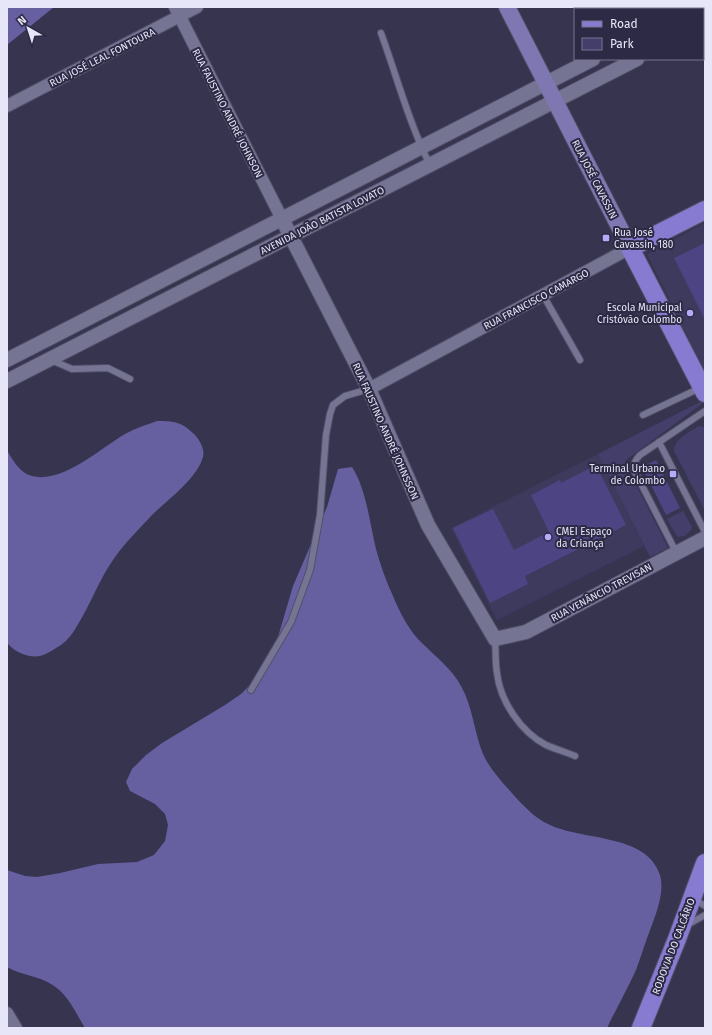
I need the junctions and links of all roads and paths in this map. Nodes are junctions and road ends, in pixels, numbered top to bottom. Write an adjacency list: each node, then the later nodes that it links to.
1 (197, 7): 3 (street, RUA JOSÉ LEAL FONTOURA)
2 (507, 7): 7 (main road, RUA JOSÉ CAVASSIN)
3 (177, 12): 9 (street, RUA JOSÉ LEAL FONTOURA); 15 (street, RUA FAUSTINO ANDRÉ JOHNSON)
4 (381, 33): 12 (lane)
5 (591, 60): 7 (street, AVENIDA JOÃO BATISTA LOVATO)
6 (635, 60): 8 (street, AVENIDA JOÃO BATISTA LOVATO)
7 (546, 83): 8 (main road, RUA JOSÉ CAVASSIN); 10 (street, AVENIDA JOÃO BATISTA LOVATO)
8 (555, 101): 11 (street, AVENIDA JOÃO BATISTA LOVATO); 17 (main road, RUA JOSÉ CAVASSIN)
9 (7, 106)
10 (493, 111): 11 (street); 12 (street, AVENIDA JOÃO BATISTA LOVATO)
11 (502, 128): 13 (street, AVENIDA JOÃO BATISTA LOVATO)
12 (422, 148): 13 (lane); 15 (street, AVENIDA JOÃO BATISTA LOVATO)
13 (430, 165): 16 (street, AVENIDA JOÃO BATISTA LOVATO)
14 (705, 210): 17 (main road, RUA FRANCISCO CAMARGO)
15 (282, 219): 16 (street, RUA FAUSTINO ANDRÉ JOHNSSON); 20 (street, AVENIDA JOÃO BATISTA LOVATO)
16 (291, 236): 19 (street, AVENIDA JOÃO BATISTA LOVATO); 24 (street, RUA FAUSTINO ANDRÉ JOHNSSON)
17 (630, 248): 18 (street, RUA FRANCISCO CAMARGO); 25 (main road, RUA JOSÉ CAVASSIN)
18 (543, 295): 21 (lane); 24 (street, RUA FRANCISCO CAMARGO)
19 (49, 359): 22 (lane); 23 (street, AVENIDA JOÃO BATISTA LOVATO)
20 (7, 360)
21 (580, 360)
22 (130, 379)
23 (7, 381)
24 (369, 389): 32 (street, RUA FAUSTINO ANDRÉ JOHNSSON); 33 (lane)
25 (703, 390): 27 (lane)
26 (705, 411): 28 (lane)
27 (642, 415)
28 (659, 442): 29 (lane); 31 (lane)
29 (705, 532)
30 (705, 538): 31 (street, RUA VENÂNCIO TREVISAN)
31 (676, 552): 32 (street, RUA VENÂNCIO TREVISAN)
32 (495, 639): 34 (lane)
33 (250, 690)
34 (575, 756)
35 (703, 872): 36 (main road, RODOVIA DO CALCÁRIO)
36 (698, 902): 38 (main road, RODOVIA DO CALCÁRIO)
37 (705, 915): 38 (lane)
38 (680, 929): 39 (main road, RODOVIA DO CALCÁRIO)
39 (649, 1009): 42 (main road, RODOVIA DO CALCÁRIO); 43 (lane)
40 (7, 1013): 41 (street)
41 (16, 1028)
42 (641, 1028)
43 (648, 1028)

